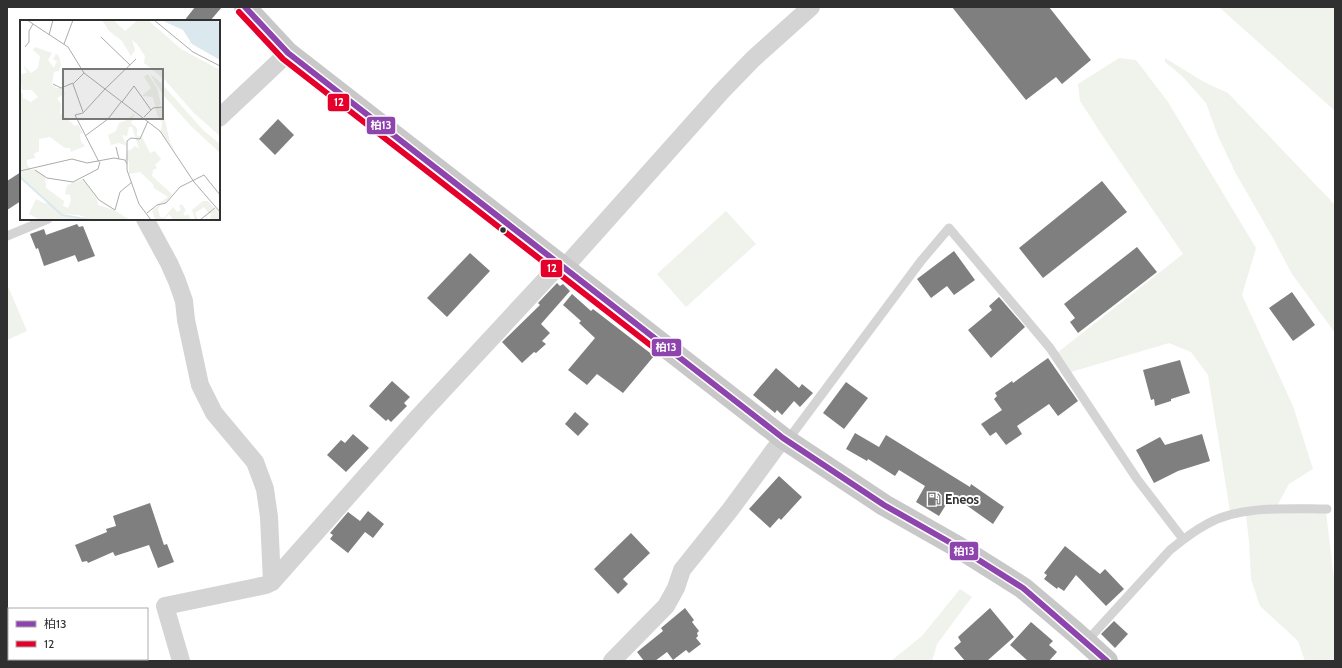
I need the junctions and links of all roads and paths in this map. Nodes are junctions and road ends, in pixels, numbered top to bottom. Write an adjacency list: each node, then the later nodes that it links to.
1 (245, 7): 3 (main road)
2 (811, 7): 8 (street)
3 (288, 53): 4 (street); 8 (main road)
4 (220, 117)
5 (46, 220): 7 (lane)
6 (146, 220): 12 (street)
7 (7, 236)
8 (562, 266): 9 (main road); 12 (street)
9 (785, 440): 11 (lane); 13 (main road); 15 (street)
10 (1327, 509): 11 (lane)
11 (1183, 539): 13 (lane)
12 (272, 582): 14 (street)
13 (1086, 642): 16 (main road)
14 (181, 661)
15 (612, 661)
16 (1107, 661)

